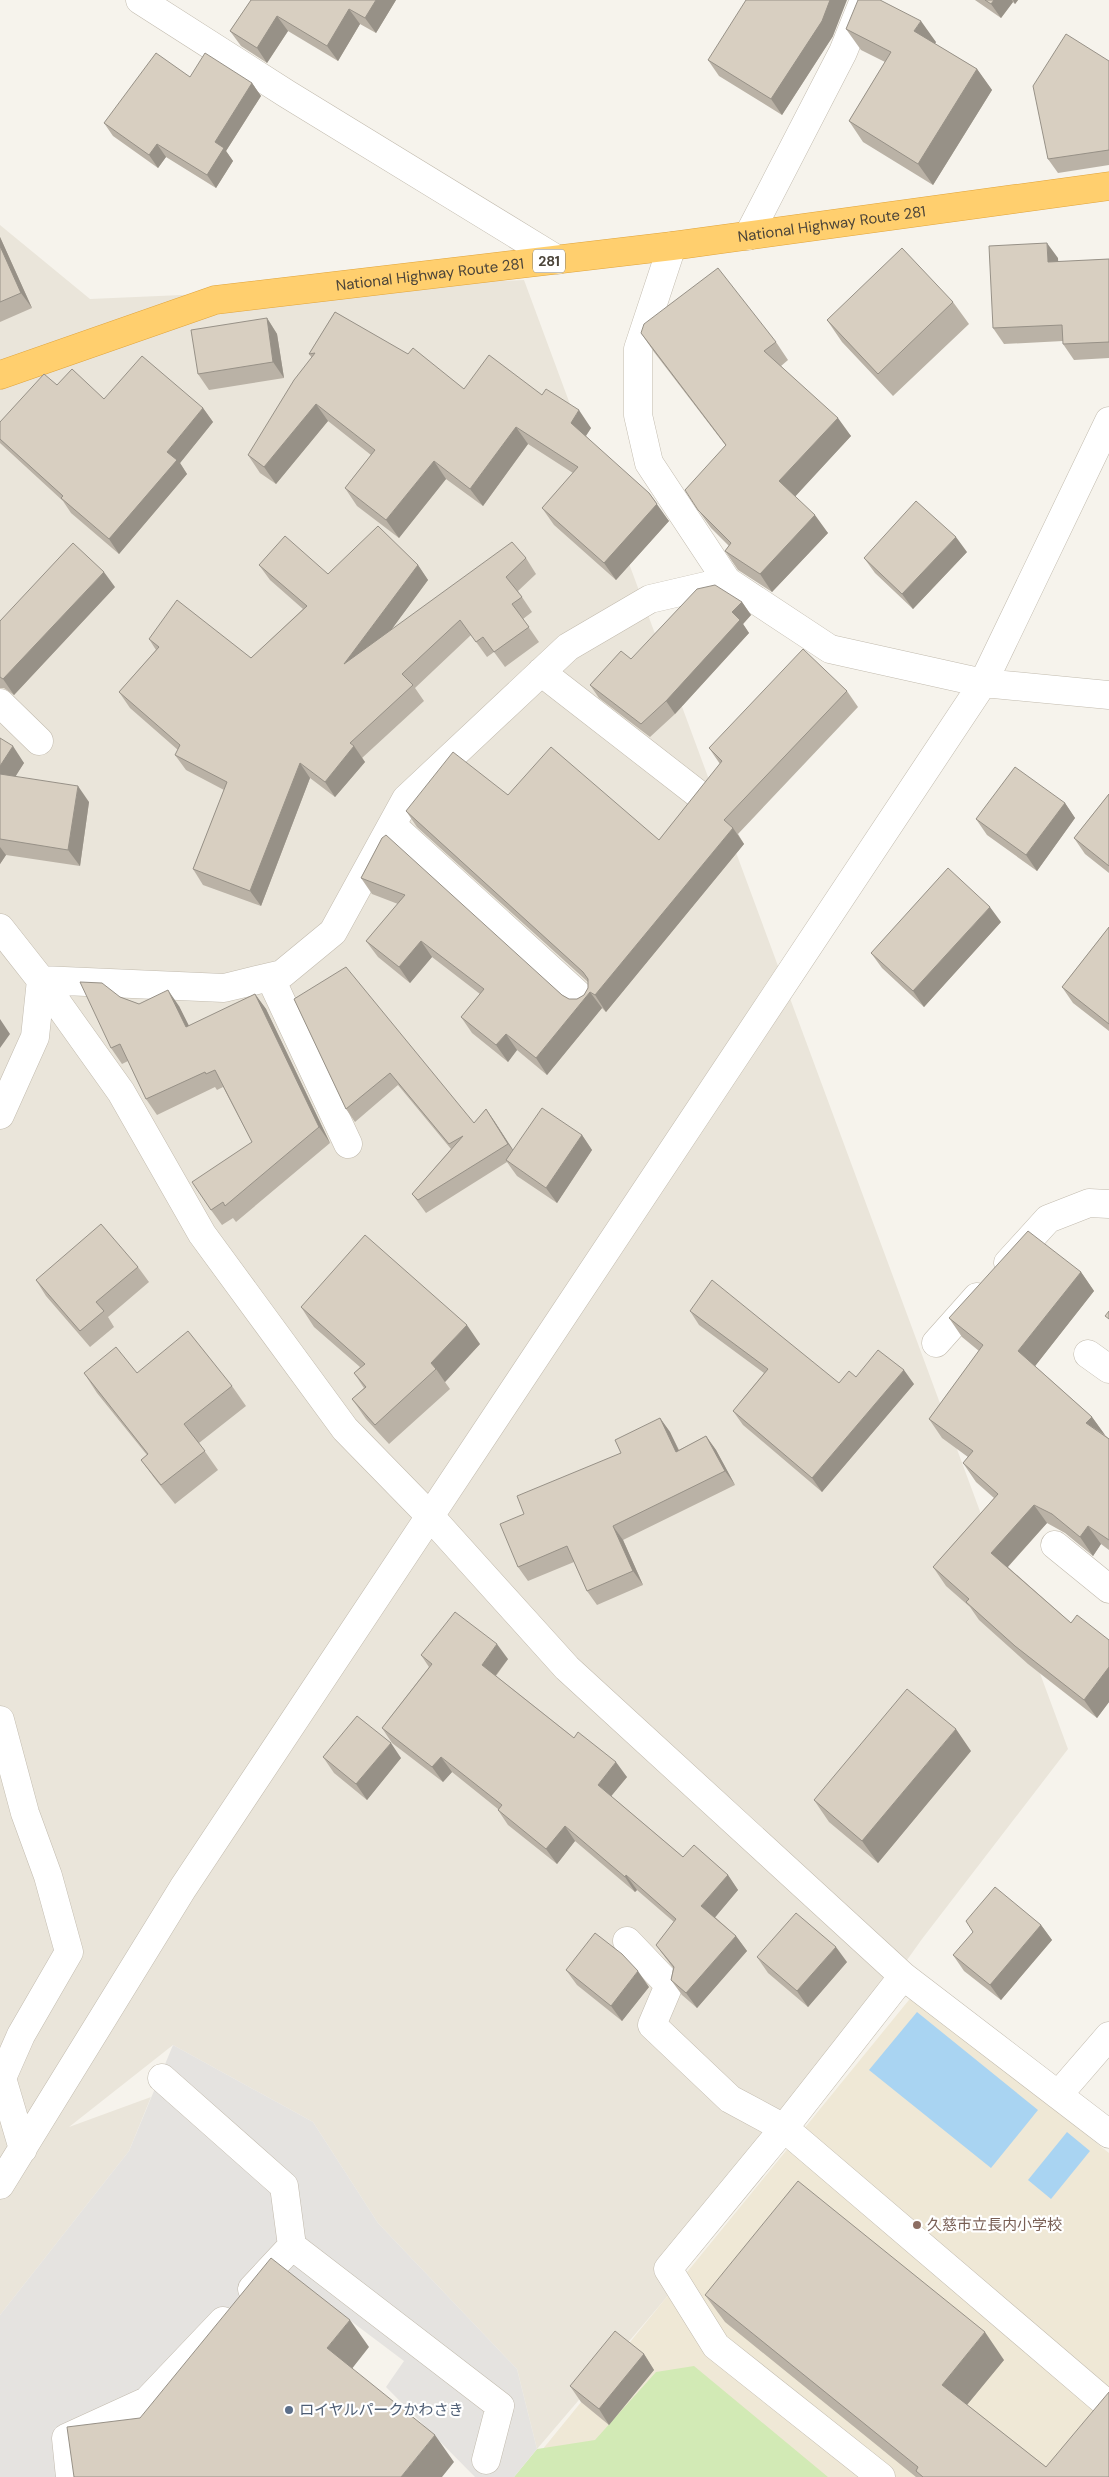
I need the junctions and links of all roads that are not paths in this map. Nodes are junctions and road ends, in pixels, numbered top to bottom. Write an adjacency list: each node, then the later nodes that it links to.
1 (140, 0): 6 (street)
2 (864, 0): 4 (street)
3 (1109, 186): 4 (highway, National Highway Route 281 / 281)
4 (748, 236): 5 (highway, National Highway Route 281 / 281)
5 (672, 246): 6 (highway, National Highway Route 281 / 281); 9 (street)
6 (558, 260): 7 (highway, National Highway Route 281 / 281)
7 (0, 375)
8 (1109, 421): 11 (street)
9 (727, 581): 10 (street); 11 (street)
10 (541, 672): 15 (street); 16 (street)
11 (983, 682): 12 (street); 25 (street)
12 (1109, 695)
13 (0, 703): 14 (street)
14 (39, 741)
15 (698, 794)
16 (392, 826): 18 (street); 20 (street)
17 (0, 928): 19 (street)
18 (270, 977): 19 (street); 22 (street)
19 (42, 980): 21 (street); 25 (street)
20 (584, 1000)
21 (0, 1115)
22 (348, 1144)
23 (1109, 1204): 24 (street)
24 (936, 1343)
25 (429, 1515): 30 (street); 36 (street)
26 (1055, 1545): 27 (street)
27 (1109, 1589)
28 (0, 1720): 36 (street)
29 (627, 1941): 34 (street)
30 (903, 1976): 33 (street); 34 (street)
31 (1109, 2036): 33 (street)
32 (162, 2078): 38 (street)
33 (1058, 2094): 35 (street)
34 (784, 2128): 39 (street); 42 (street)
35 (1109, 2134)
36 (23, 2149): 37 (street)
37 (0, 2185)
38 (292, 2246): 40 (street); 41 (street)
39 (1106, 2403)
40 (486, 2460)
41 (70, 2477)
42 (881, 2477)

